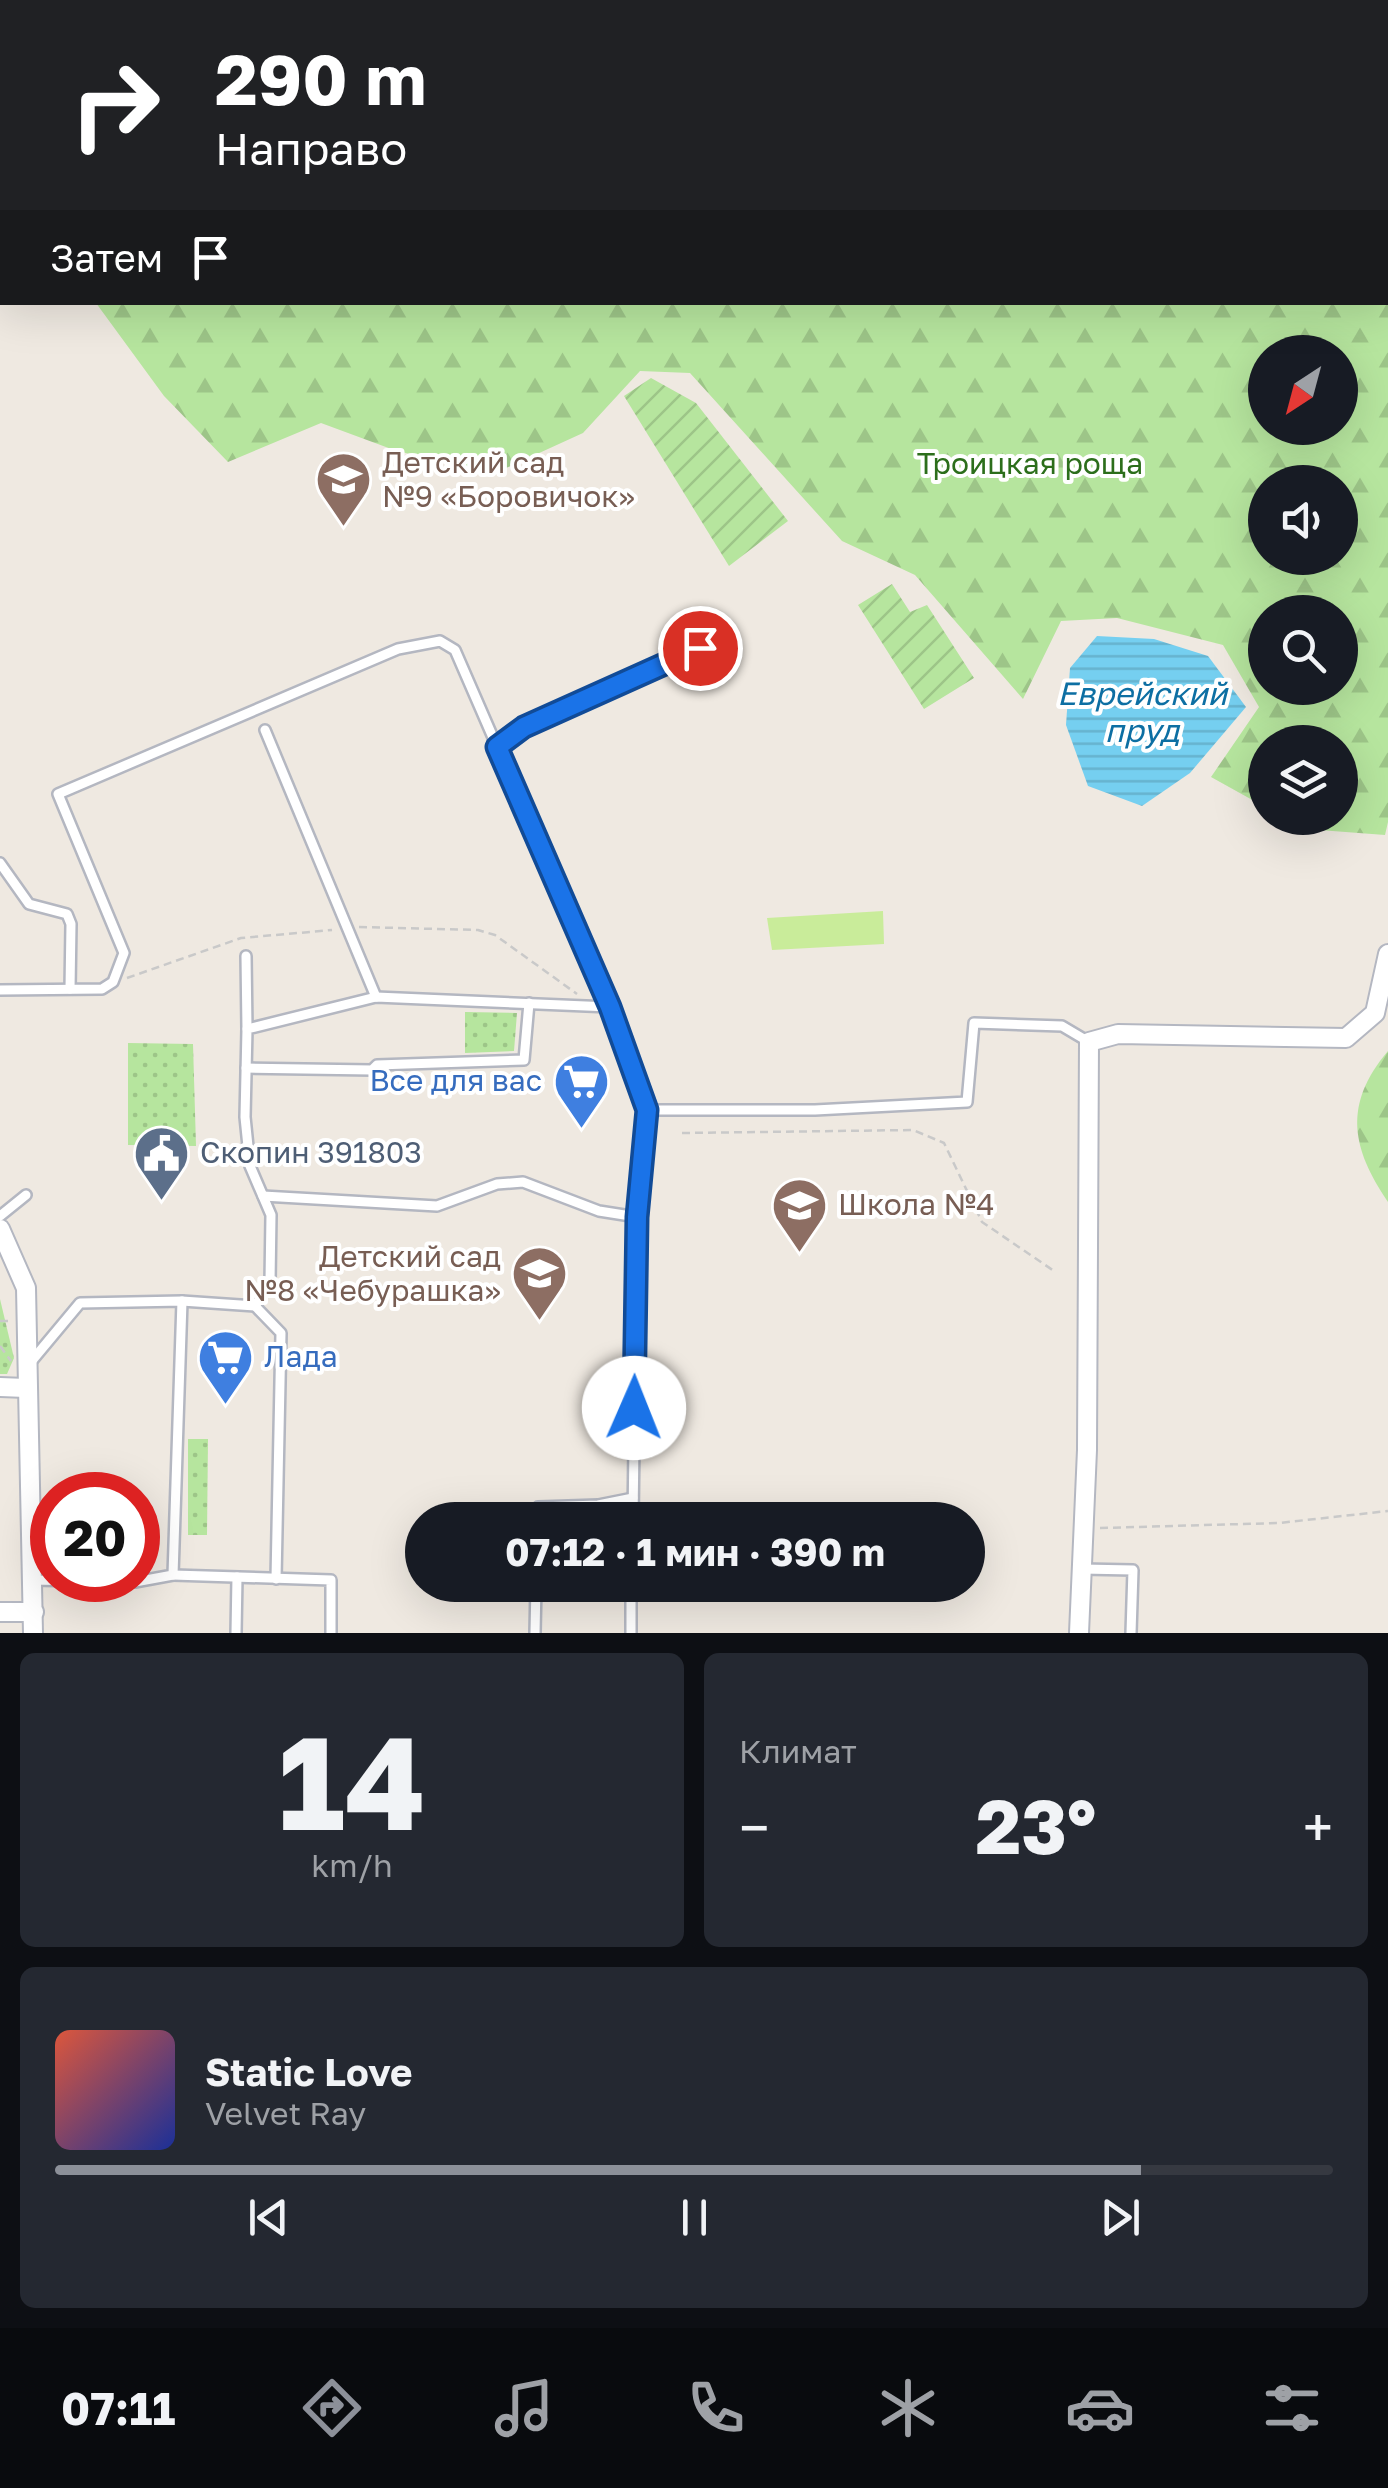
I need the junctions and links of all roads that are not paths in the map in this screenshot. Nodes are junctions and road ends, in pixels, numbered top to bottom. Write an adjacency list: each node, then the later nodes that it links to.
1 (700, 648): 3 (lane)
2 (265, 730): 9 (lane)
3 (497, 747): 7 (lane); 11 (lane)
4 (0, 864): 7 (lane)
5 (1388, 954): 13 (street)
6 (246, 956): 12 (lane)
7 (70, 989): 8 (lane)
8 (0, 990)
9 (376, 996): 10 (lane); 12 (lane)
10 (529, 1003): 11 (lane); 14 (lane)
11 (610, 1007): 15 (lane)
12 (247, 1029): 14 (lane)
13 (1089, 1042): 15 (lane); 28 (street)
14 (246, 1068): 17 (lane)
15 (647, 1110): 19 (lane)
16 (26, 1195): 18 (lane)
17 (263, 1196): 19 (lane); 22 (lane)
18 (0, 1216)
19 (637, 1217): 25 (lane)
20 (0, 1229): 23 (street)
21 (182, 1301): 22 (lane); 23 (lane); 29 (lane)
22 (254, 1306): 32 (lane)
23 (26, 1378): 24 (street); 33 (street)
24 (0, 1387)
25 (633, 1498): 26 (lane); 27 (lane)
26 (613, 1502)
27 (633, 1502)
28 (1082, 1569): 44 (street); 45 (lane)
29 (174, 1575): 30 (lane); 31 (lane)
30 (160, 1577)
31 (237, 1577): 32 (lane); 40 (lane)
32 (276, 1578): 41 (lane)
33 (30, 1580)
34 (33, 1602): 38 (street)
35 (536, 1602): 42 (lane)
36 (631, 1602): 43 (lane)
37 (0, 1612): 38 (street)
38 (34, 1612): 39 (street)
39 (33, 1633)
40 (236, 1633)
41 (331, 1633)
42 (535, 1633)
43 (630, 1633)
44 (1079, 1633)
45 (1131, 1633)

